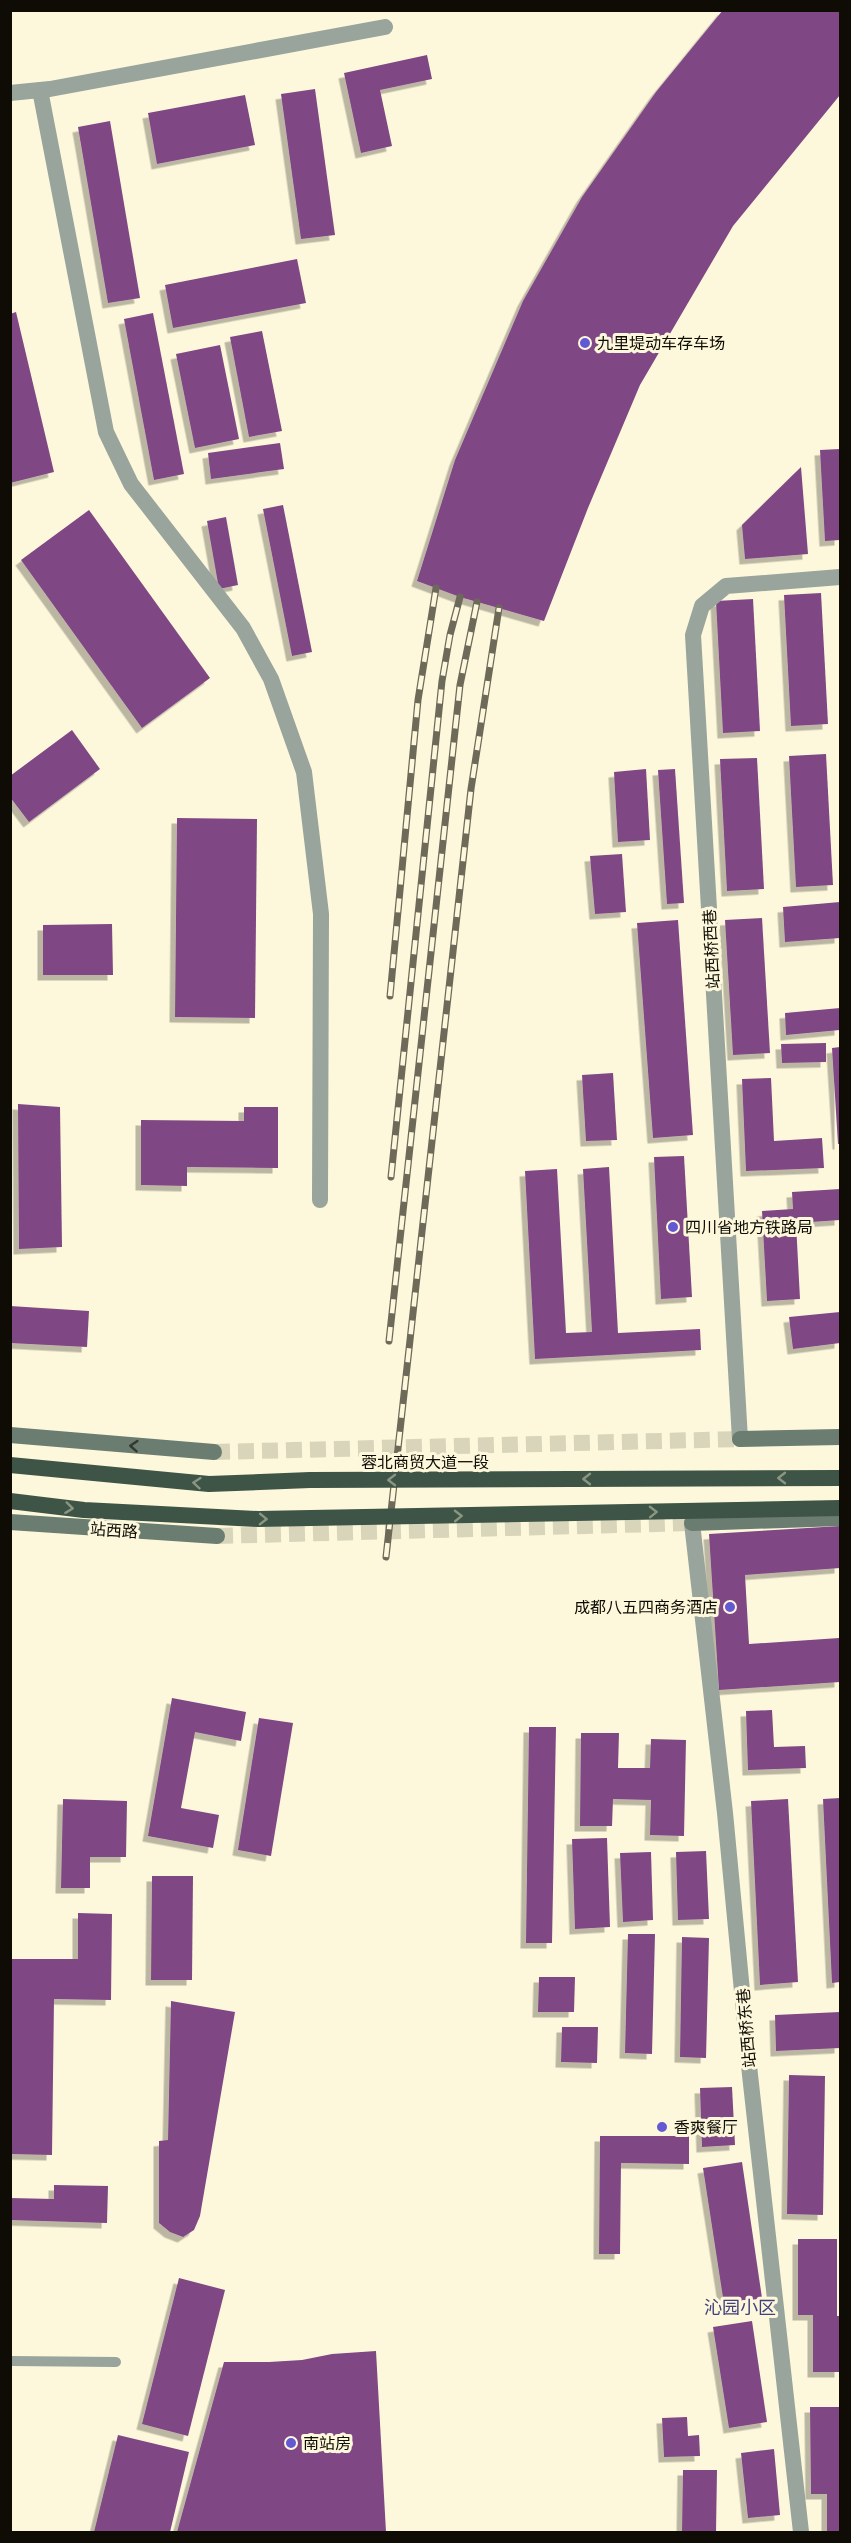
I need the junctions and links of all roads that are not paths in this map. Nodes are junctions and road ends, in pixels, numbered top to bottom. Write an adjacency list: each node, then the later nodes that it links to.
1 (385, 27): 2 (street)
2 (40, 90): 3 (street); 5 (street)
3 (10, 93)
4 (840, 577): 8 (street, 站西桥西巷)
5 (320, 1200)
6 (10, 1435): 9 (main road, one-way to 6)
7 (840, 1437): 8 (main road)
8 (740, 1438)
9 (214, 1452)
10 (10, 1465): 11 (highway, 蓉北商贸大道一段, one-way to 10, bridge)
11 (840, 1478)
12 (10, 1501): 13 (highway, one-way to 13, bridge)
13 (840, 1508)
14 (840, 1518): 16 (main road)
15 (10, 1522): 17 (main road, 站西路)
16 (692, 1523): 20 (street, 站西桥东巷)
17 (217, 1536)
18 (10, 2361): 19 (lane)
19 (116, 2362)
20 (801, 2532)

